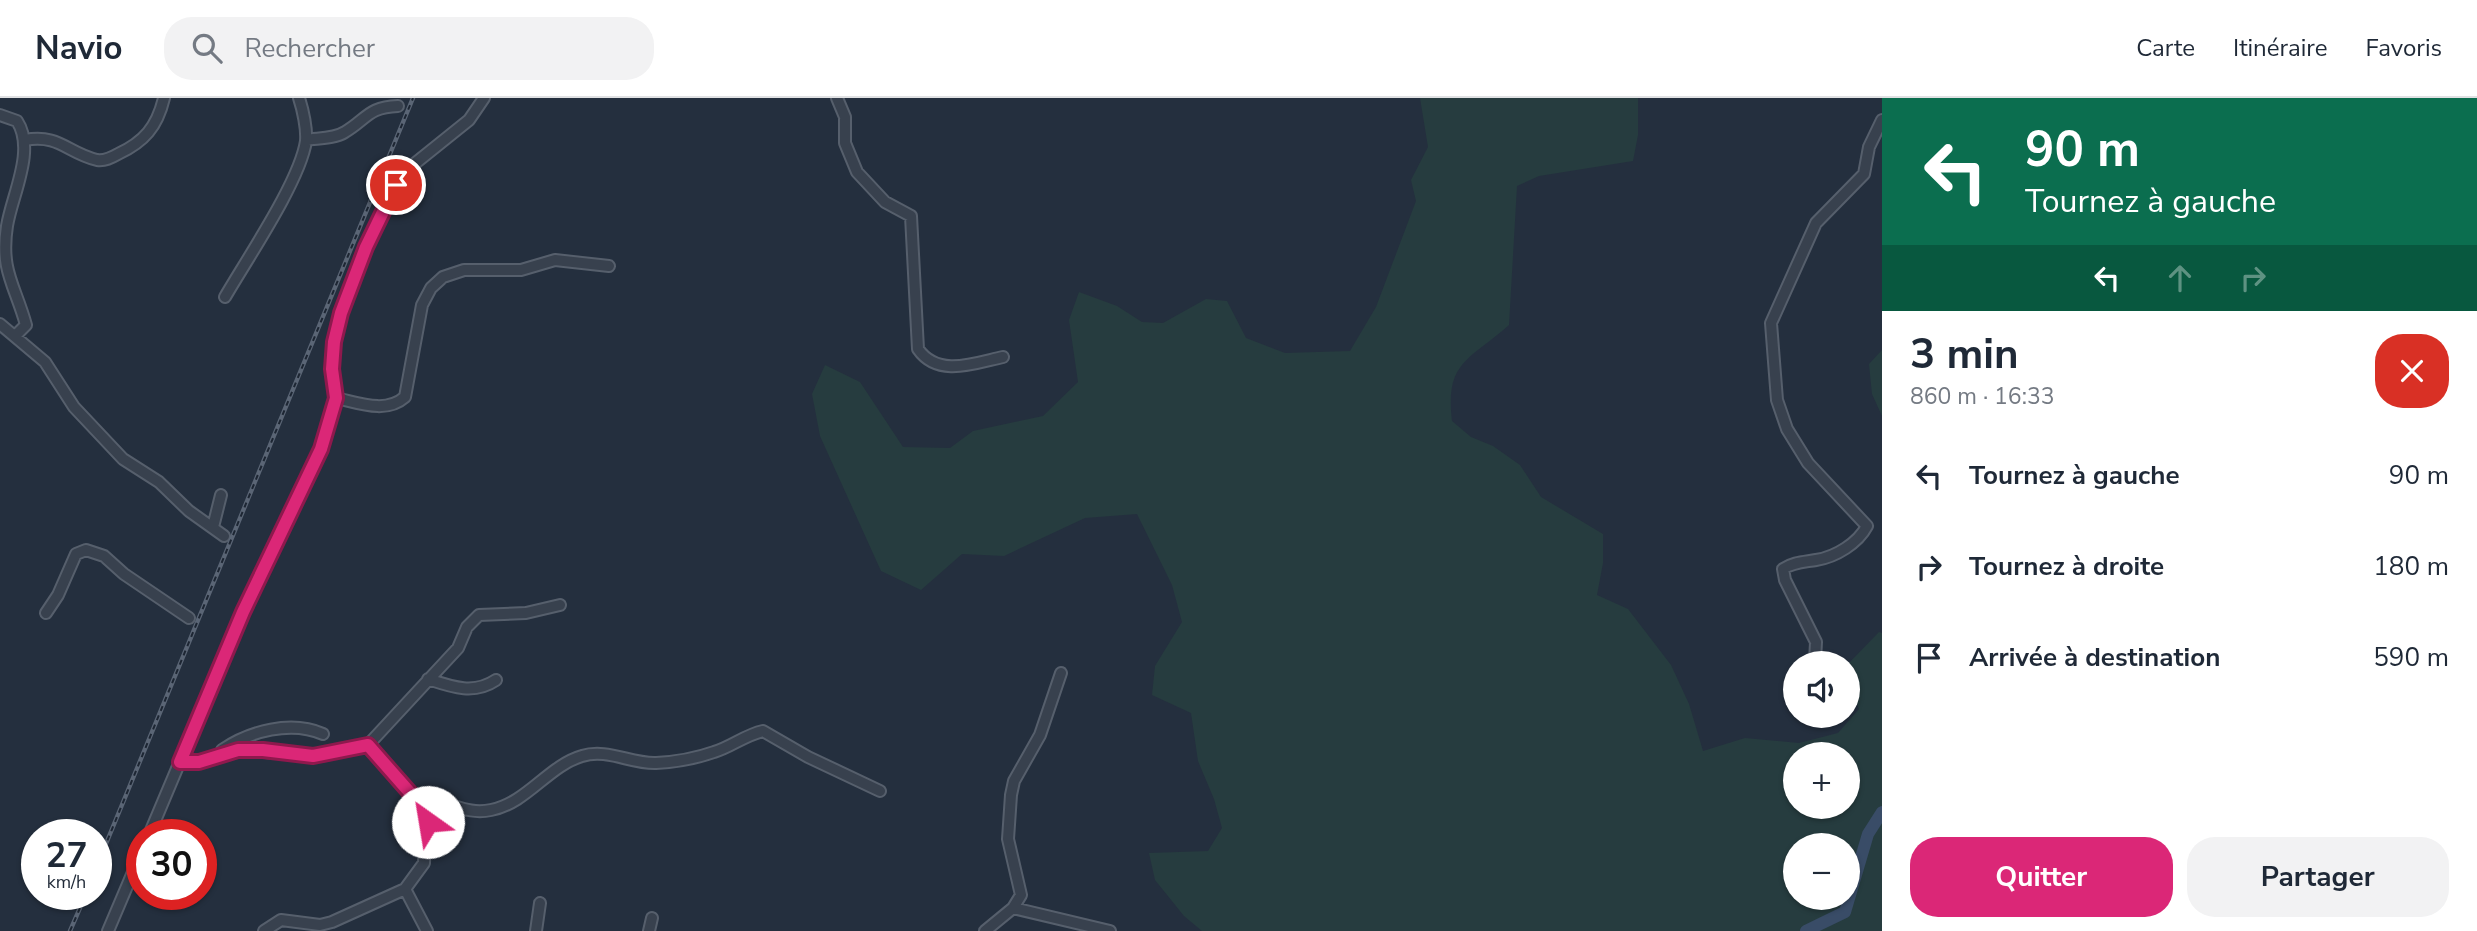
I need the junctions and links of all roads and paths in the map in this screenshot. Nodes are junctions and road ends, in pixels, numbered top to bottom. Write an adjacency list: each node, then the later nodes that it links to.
1 (164, 98): 8 (street)
2 (299, 98): 9 (street)
3 (484, 98): 15 (street)
4 (837, 98): 14 (street)
5 (398, 106): 9 (street)
6 (0, 115): 8 (street)
7 (1882, 120): 22 (street)
8 (25, 140): 13 (street)
9 (306, 140): 11 (street)
10 (609, 266): 15 (street)
11 (225, 297)
12 (0, 324): 13 (street)
13 (15, 336): 17 (street)
14 (1003, 357)
15 (336, 398): 29 (street)
16 (221, 495): 17 (street)
17 (213, 527): 18 (street)
18 (224, 536)
19 (559, 605): 24 (street)
20 (46, 613): 21 (street)
21 (188, 618)
22 (1816, 651)
23 (1061, 673): 36 (street)
24 (428, 679): 25 (street); 27 (street)
25 (496, 680)
26 (323, 734): 28 (street)
27 (368, 745): 28 (street); 31 (street)
28 (211, 757): 29 (street)
29 (180, 762): 32 (street)
30 (880, 791): 31 (street)
31 (419, 803): 34 (street)
32 (156, 819)
33 (126, 889): 38 (street)
34 (405, 889): 39 (street); 40 (street)
35 (540, 903): 41 (street)
36 (1013, 908): 43 (street); 44 (street)
37 (652, 918): 42 (street)
38 (108, 931)
39 (264, 931)
40 (427, 931)
41 (536, 931)
42 (649, 931)
43 (985, 931)
44 (1110, 931)

